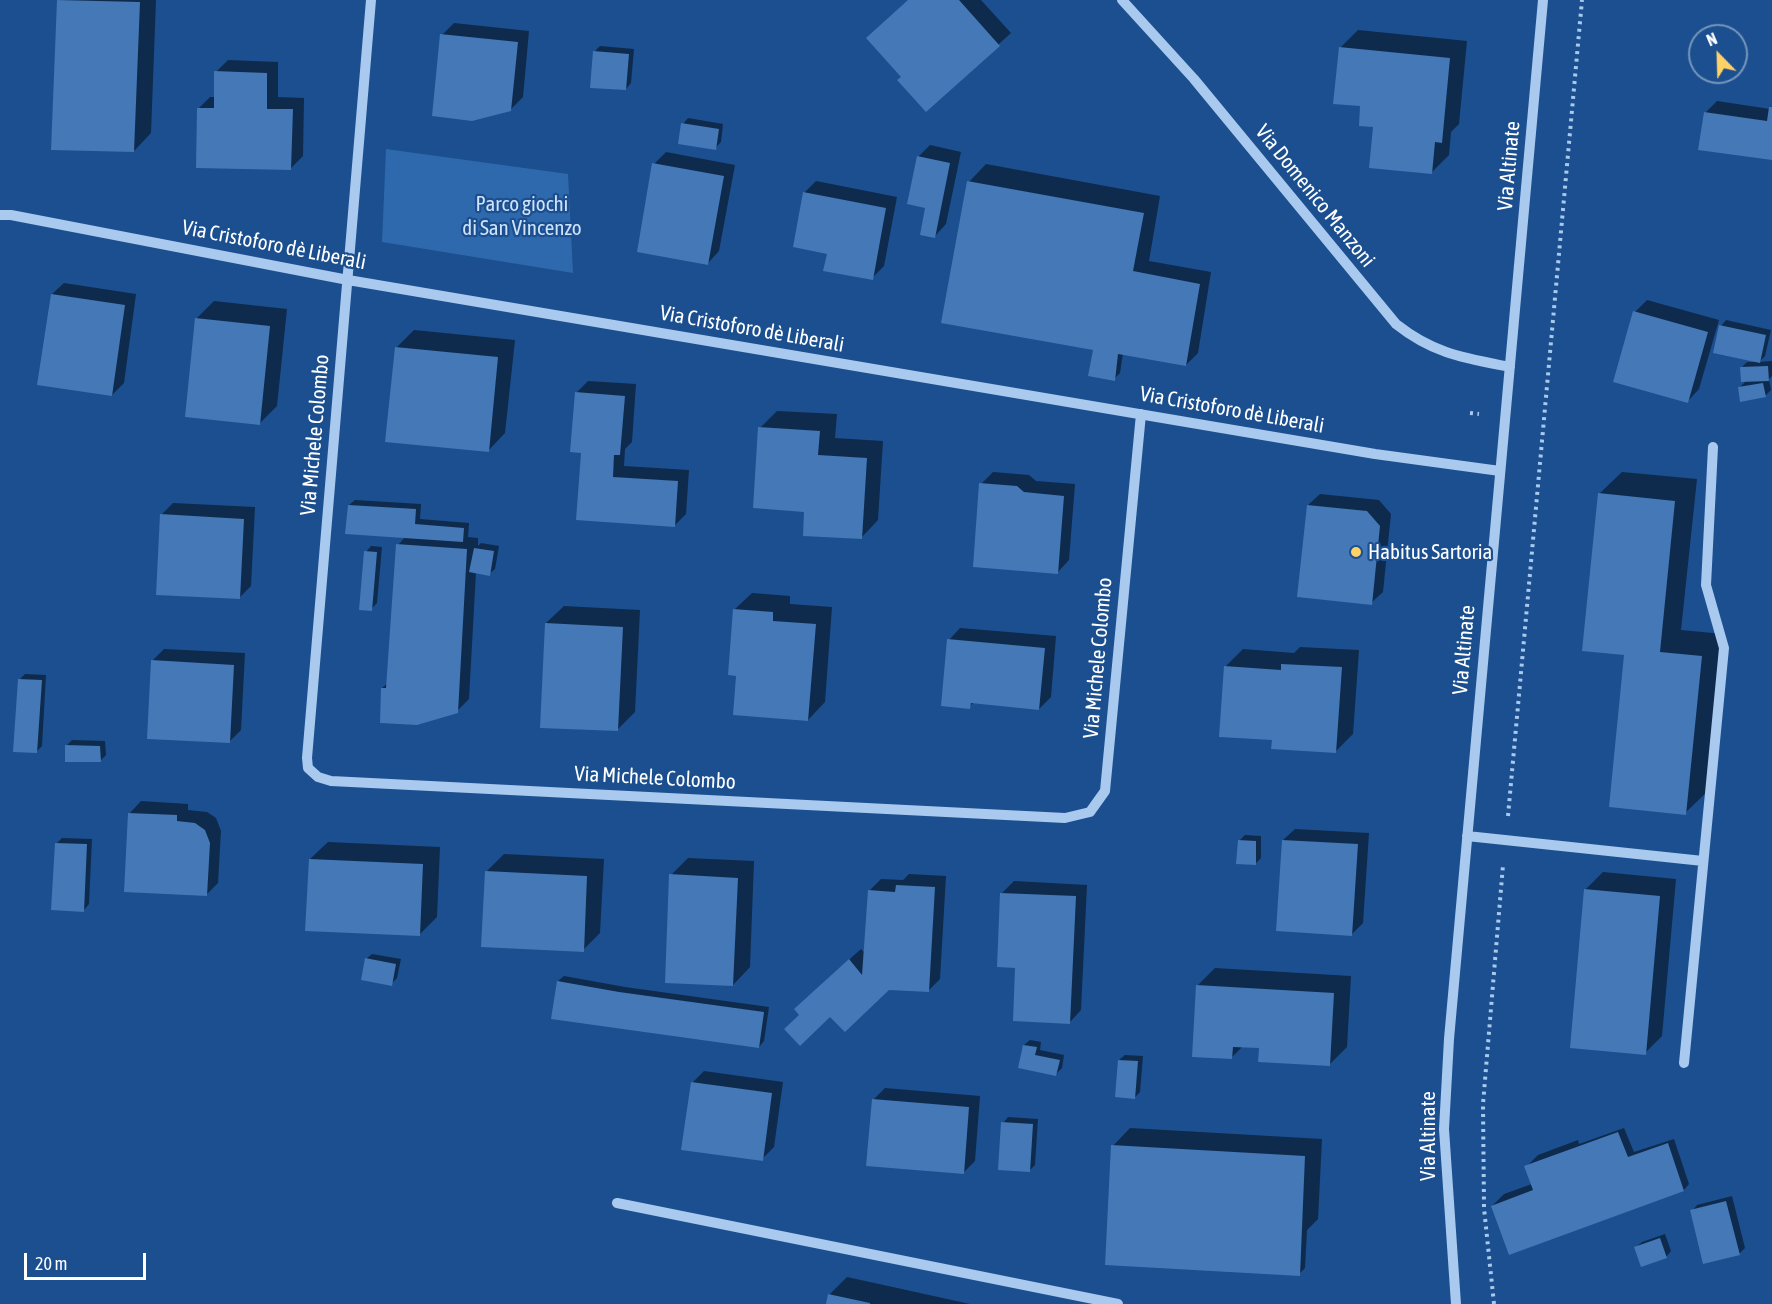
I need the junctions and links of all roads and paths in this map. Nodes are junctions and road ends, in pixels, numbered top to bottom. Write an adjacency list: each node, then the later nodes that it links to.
1 (371, 0): 6 (street)
2 (1122, 0): 7 (street, Via Domenico Manzoni)
3 (1543, 0): 7 (street, Via Altinate)
4 (1582, 0): 12 (path)
5 (0, 215): 6 (street, Via Cristoforo dè Liberali)
6 (348, 280): 8 (street, Via Cristoforo dè Liberali); 8 (street, Via Michele Colombo)
7 (1510, 367): 10 (street, Via Altinate)
8 (1141, 414): 10 (street, Via Cristoforo dè Liberali)
9 (1713, 447): 13 (street)
10 (1500, 471): 11 (street, Via Altinate)
11 (1467, 836): 12 (street); 17 (street, Via Altinate)
12 (1505, 840): 13 (street); 18 (path)
13 (1703, 861): 14 (street)
14 (1684, 1063)
15 (617, 1203): 16 (street)
16 (1118, 1304)
17 (1456, 1304)
18 (1494, 1304)

